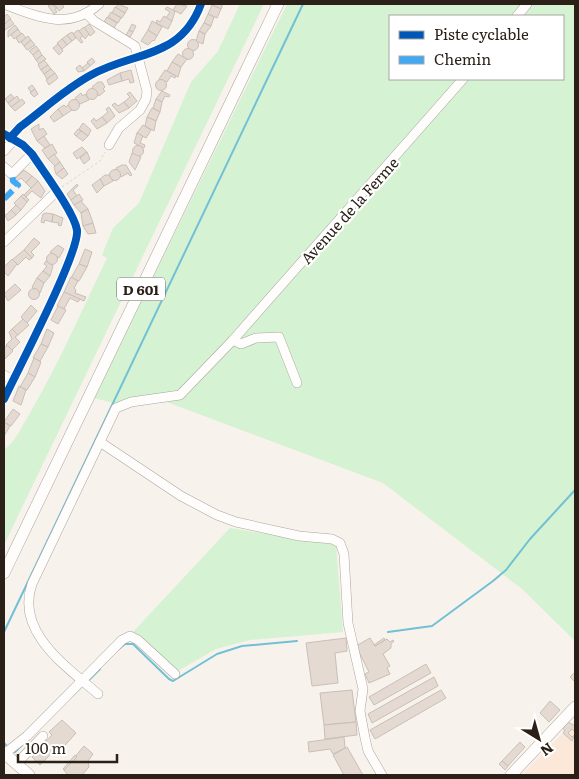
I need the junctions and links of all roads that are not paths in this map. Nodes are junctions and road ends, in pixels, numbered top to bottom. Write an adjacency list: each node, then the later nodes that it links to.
1 (4, 4): 7 (street)
2 (99, 4): 7 (street)
3 (201, 4): 9 (street)
4 (271, 4): 24 (main road, D 601)
5 (278, 4): 25 (main road, D 601)
6 (528, 4): 8 (street)
7 (86, 13): 9 (street)
8 (518, 15)
9 (140, 57): 11 (street); 12 (street)
10 (462, 80): 18 (street, Avenue de la Ferme)
11 (10, 137): 13 (street); 14 (street)
12 (110, 145)
13 (4, 151)
14 (32, 154): 15 (street); 16 (street)
15 (4, 167)
16 (56, 192): 17 (street); 20 (street)
17 (4, 242)
18 (233, 340): 21 (street); 23 (street, Avenue de la Ferme)
19 (4, 375): 20 (street)
20 (13, 380): 22 (street)
21 (297, 383)
22 (4, 399)
23 (100, 442): 27 (street); 36 (street)
24 (4, 560)
25 (4, 573)
26 (175, 674): 27 (street)
27 (81, 680): 28 (street); 31 (street)
28 (98, 694)
29 (575, 707): 37 (main road)
30 (43, 736): 33 (street)
31 (4, 754): 33 (main road)
32 (4, 760): 34 (main road)
33 (16, 764): 35 (main road)
34 (22, 775)
35 (29, 775)
36 (382, 775)
37 (511, 775)

